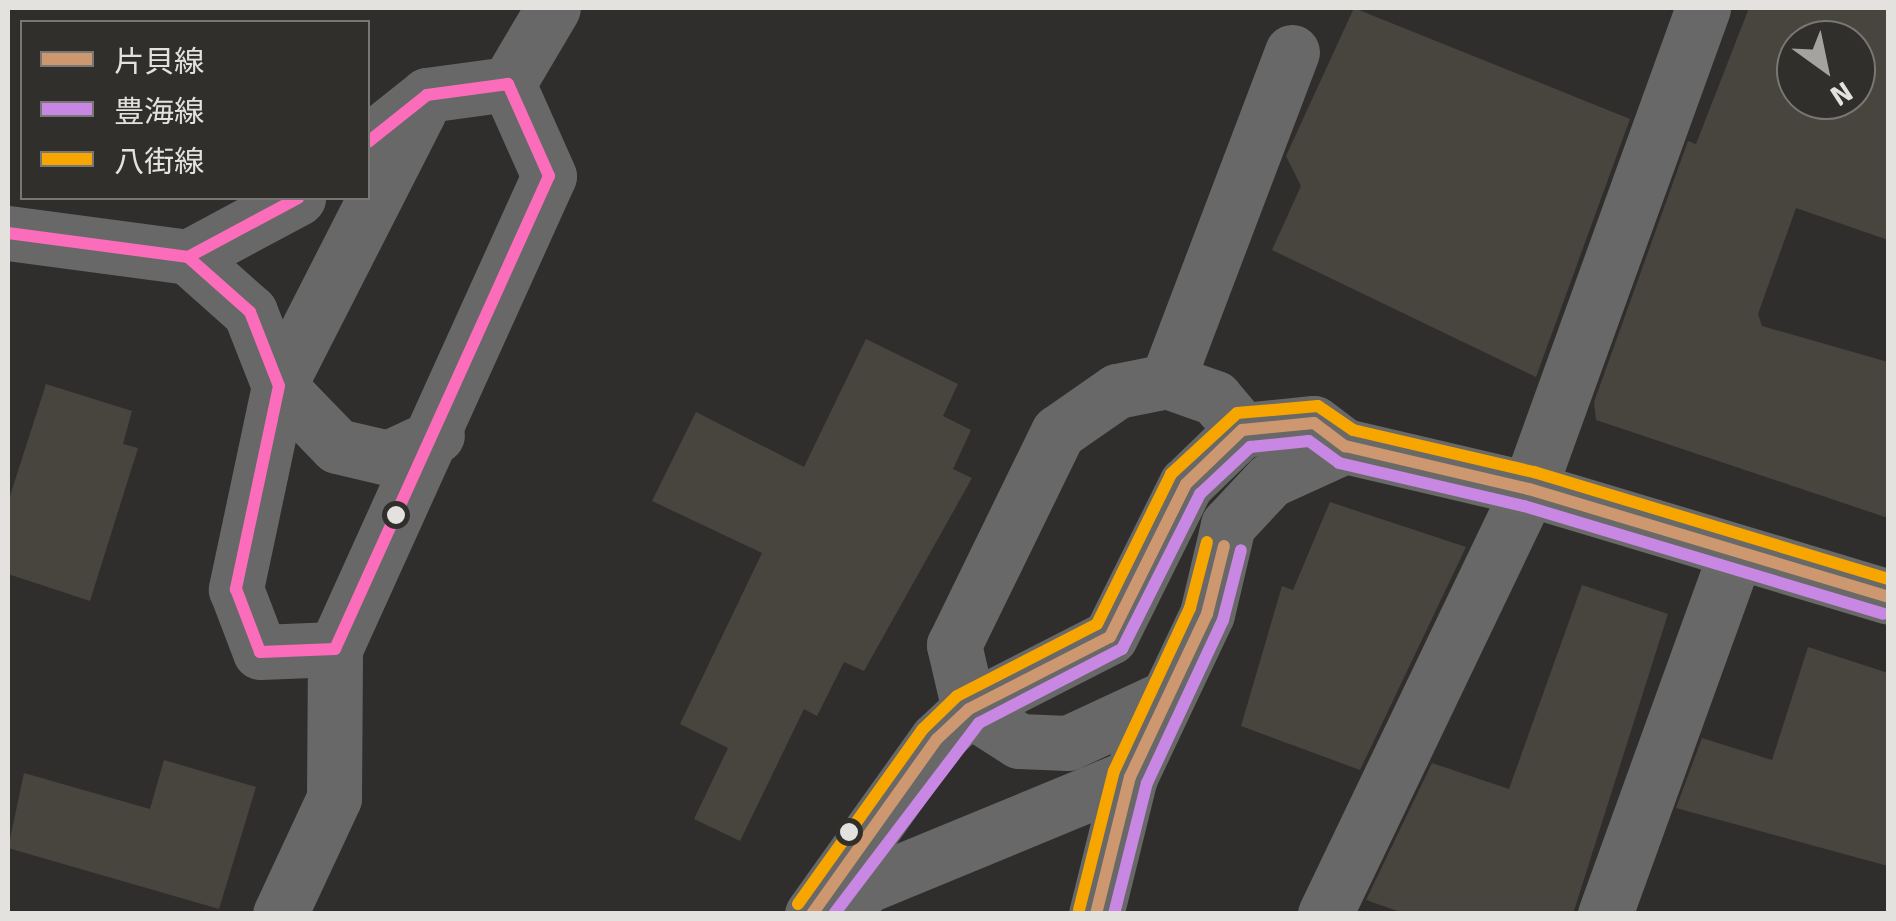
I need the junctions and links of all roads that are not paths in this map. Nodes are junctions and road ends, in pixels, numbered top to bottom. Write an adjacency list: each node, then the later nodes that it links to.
1 (554, 8): 4 (street)
2 (1702, 8): 15 (street)
3 (1292, 52): 10 (street)
4 (508, 84): 5 (street); 13 (street)
5 (428, 94): 6 (street); 11 (street)
6 (370, 140)
7 (294, 200): 9 (street)
8 (8, 233): 9 (street)
9 (188, 257): 11 (street)
10 (1167, 381): 12 (street); 20 (street)
11 (279, 386): 13 (street); 18 (street)
12 (1242, 430): 14 (street); 20 (street)
13 (437, 436): 18 (street)
14 (1345, 446): 15 (main road); 19 (street)
15 (1529, 489): 16 (main road); 26 (street)
16 (1735, 554): 17 (main road); 27 (street)
17 (1888, 596)
18 (336, 648): 22 (street)
19 (1167, 697): 20 (street); 21 (street)
20 (970, 709): 23 (street)
21 (1130, 777): 24 (street); 25 (street)
22 (280, 914)
23 (812, 914)
24 (840, 914)
25 (1096, 914)
26 (1325, 914)
27 (1605, 914)

